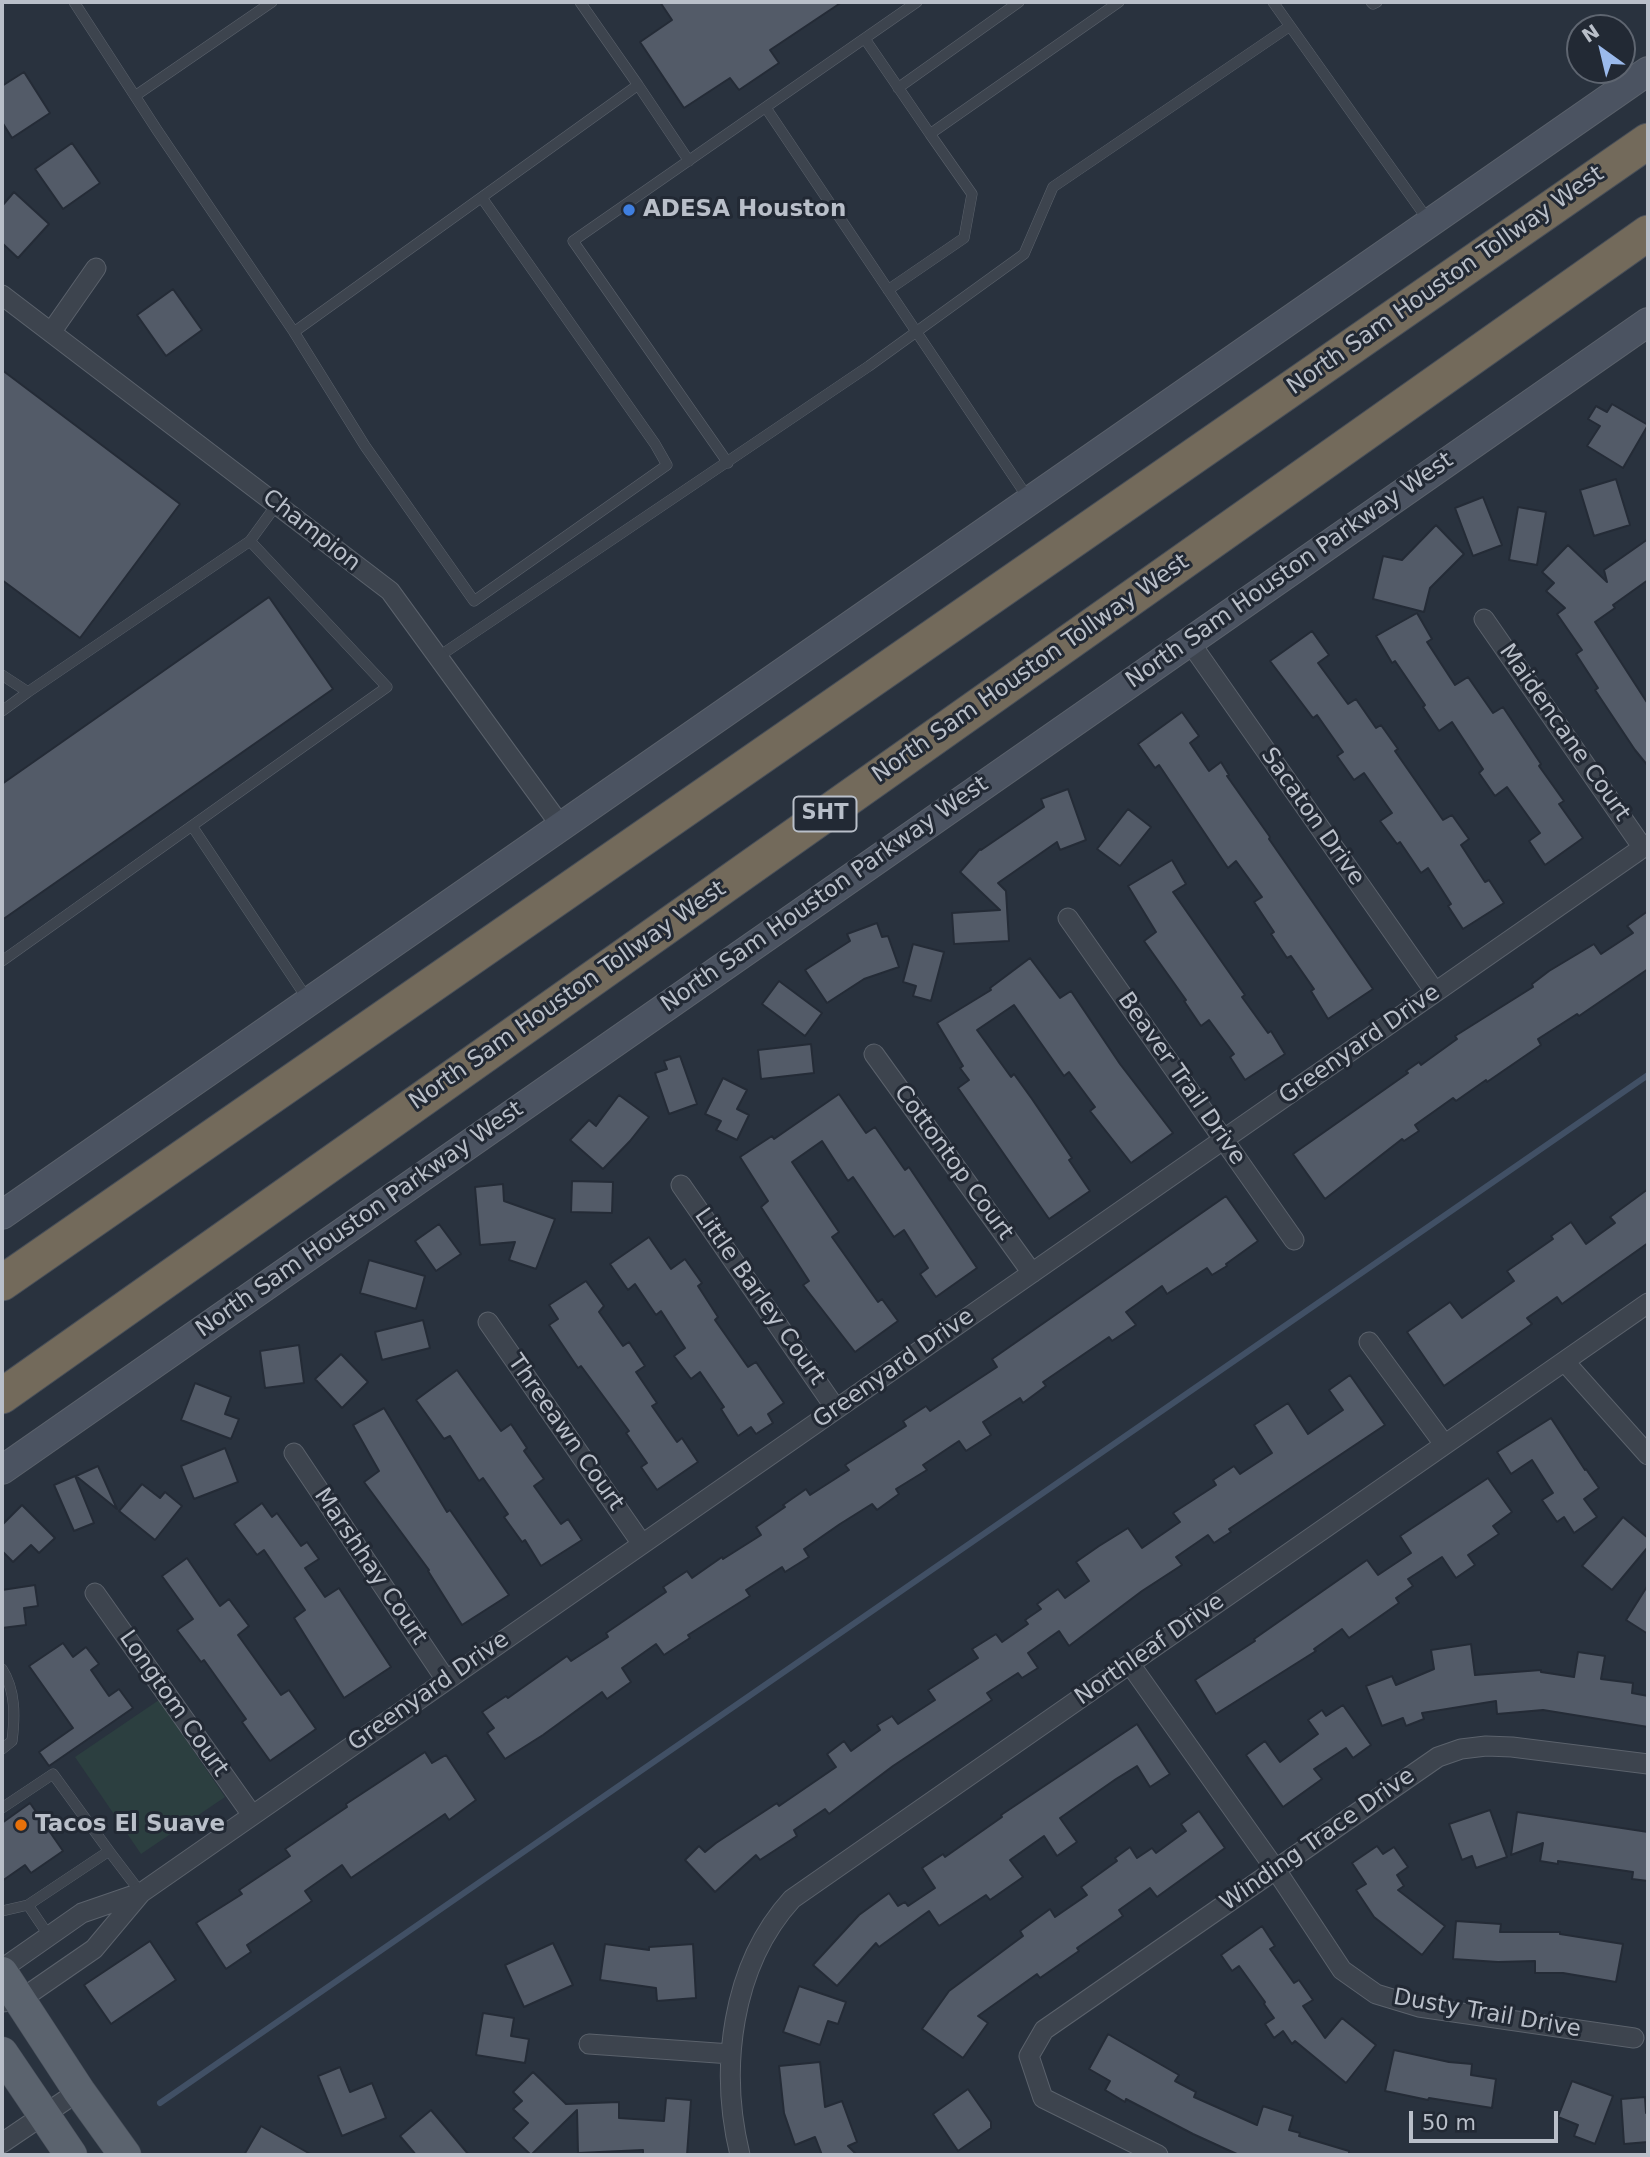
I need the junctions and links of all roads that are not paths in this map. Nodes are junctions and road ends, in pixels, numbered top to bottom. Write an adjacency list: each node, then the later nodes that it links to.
1 (74, 2): 15 (lane)
2 (272, 2): 15 (lane)
3 (579, 2): 13 (lane)
4 (917, 2): 11 (lane)
5 (1019, 2): 14 (lane)
6 (1119, 2): 17 (lane)
7 (1273, 2): 10 (lane)
8 (1371, 2): 9 (lane)
9 (1377, 2)
10 (1290, 26): 21 (lane); 29 (lane)
11 (865, 39): 14 (lane); 16 (lane)
12 (1648, 71): 21 (main road)
13 (638, 85): 19 (lane); 20 (lane)
14 (898, 88): 17 (lane)
15 (135, 96): 28 (lane)
16 (766, 108): 19 (lane); 24 (lane)
17 (930, 134): 24 (lane)
18 (1648, 141): 53 (highway, North Sam Houston Tollway West)
19 (689, 161): 30 (lane)
20 (482, 198): 28 (lane); 28 (lane)
21 (1430, 223): 31 (main road)
22 (1648, 233): 58 (highway, North Sam Houston Tollway West / SHT)
23 (96, 268): 27 (street)
24 (888, 290): 29 (lane)
25 (2, 295): 27 (street, Champion)
26 (1648, 322): 35 (main road, North Sam Houston Parkway West)
27 (52, 331): 32 (street, Champion)
28 (294, 332)
29 (917, 332): 30 (lane); 31 (lane)
30 (728, 463): 36 (lane)
31 (1030, 501): 41 (main road)
32 (276, 504): 33 (lane); 36 (street, Champion)
33 (250, 541): 38 (lane); 40 (lane)
34 (1484, 619): 42 (street, Maidencane Court)
35 (1189, 641): 45 (street, Sacaton Drive); 63 (main road, North Sam Houston Parkway West)
36 (438, 657): 41 (street, Champion)
37 (2, 675): 38 (lane)
38 (28, 692): 39 (lane)
39 (2, 711)
40 (192, 826): 44 (lane); 46 (lane)
41 (561, 826): 46 (main road)
42 (1646, 846): 45 (street, Greenyard Drive)
43 (1068, 918): 48 (street, Beaver Trail Drive)
44 (2, 961)
45 (1435, 992): 48 (street, Greenyard Drive)
46 (309, 1001): 50 (main road)
47 (874, 1054): 52 (street, Cottontop Court)
48 (1223, 1140): 51 (street, Beaver Trail Drive); 52 (street, Greenyard Drive)
49 (681, 1185): 59 (street, Little Barley Court)
50 (2, 1214)
51 (1294, 1240)
52 (1031, 1273): 59 (street, Greenyard Drive)
53 (2, 1283)
54 (1648, 1303): 57 (street, Northleaf Drive)
55 (488, 1322): 64 (street, Threeawn Court)
56 (1369, 1342): 60 (street)
57 (1565, 1362): 60 (street, Northleaf Drive); 62 (street)
58 (2, 1396)
59 (836, 1409): 64 (street, Greenyard Drive)
60 (1444, 1444): 66 (street, Northleaf Drive)
61 (294, 1453): 68 (street, Marshhay Court)
62 (1648, 1455)
63 (2, 1470)
64 (642, 1544): 68 (street, Greenyard Drive)
65 (95, 1593): 72 (street, Longtom Court)
66 (1130, 1664): 74 (street, Dusty Trail Drive); 84 (street, Northleaf Drive)
67 (2, 1669): 69 (lane)
68 (446, 1680): 72 (street, Greenyard Drive)
69 (2, 1749)
70 (1648, 1764): 74 (street, Winding Trace Drive)
71 (2, 1808): 73 (lane)
72 (252, 1815): 75 (street, Greenyard Drive)
73 (109, 1851): 75 (lane); 76 (lane)
74 (1276, 1870): 81 (street, Dusty Trail Drive); 91 (street, Winding Trace Drive)
75 (141, 1893): 78 (street, Greenyard Drive); 80 (street, Greenyard Drive)
76 (28, 1905): 77 (lane); 78 (lane)
77 (2, 1912)
78 (49, 1936): 79 (street, Greenyard Drive)
79 (2, 1971): 80 (main road)
80 (11, 2001): 85 (main road)
81 (1634, 2038)
82 (589, 2044): 84 (street)
83 (2, 2053): 86 (main road)
84 (731, 2054): 90 (street, Northleaf Drive)
85 (79, 2091): 86 (street); 89 (main road)
86 (43, 2115): 87 (street); 88 (main road)
87 (2, 2143)
88 (71, 2155)
89 (125, 2155)
90 (740, 2155)
91 (1158, 2155)

